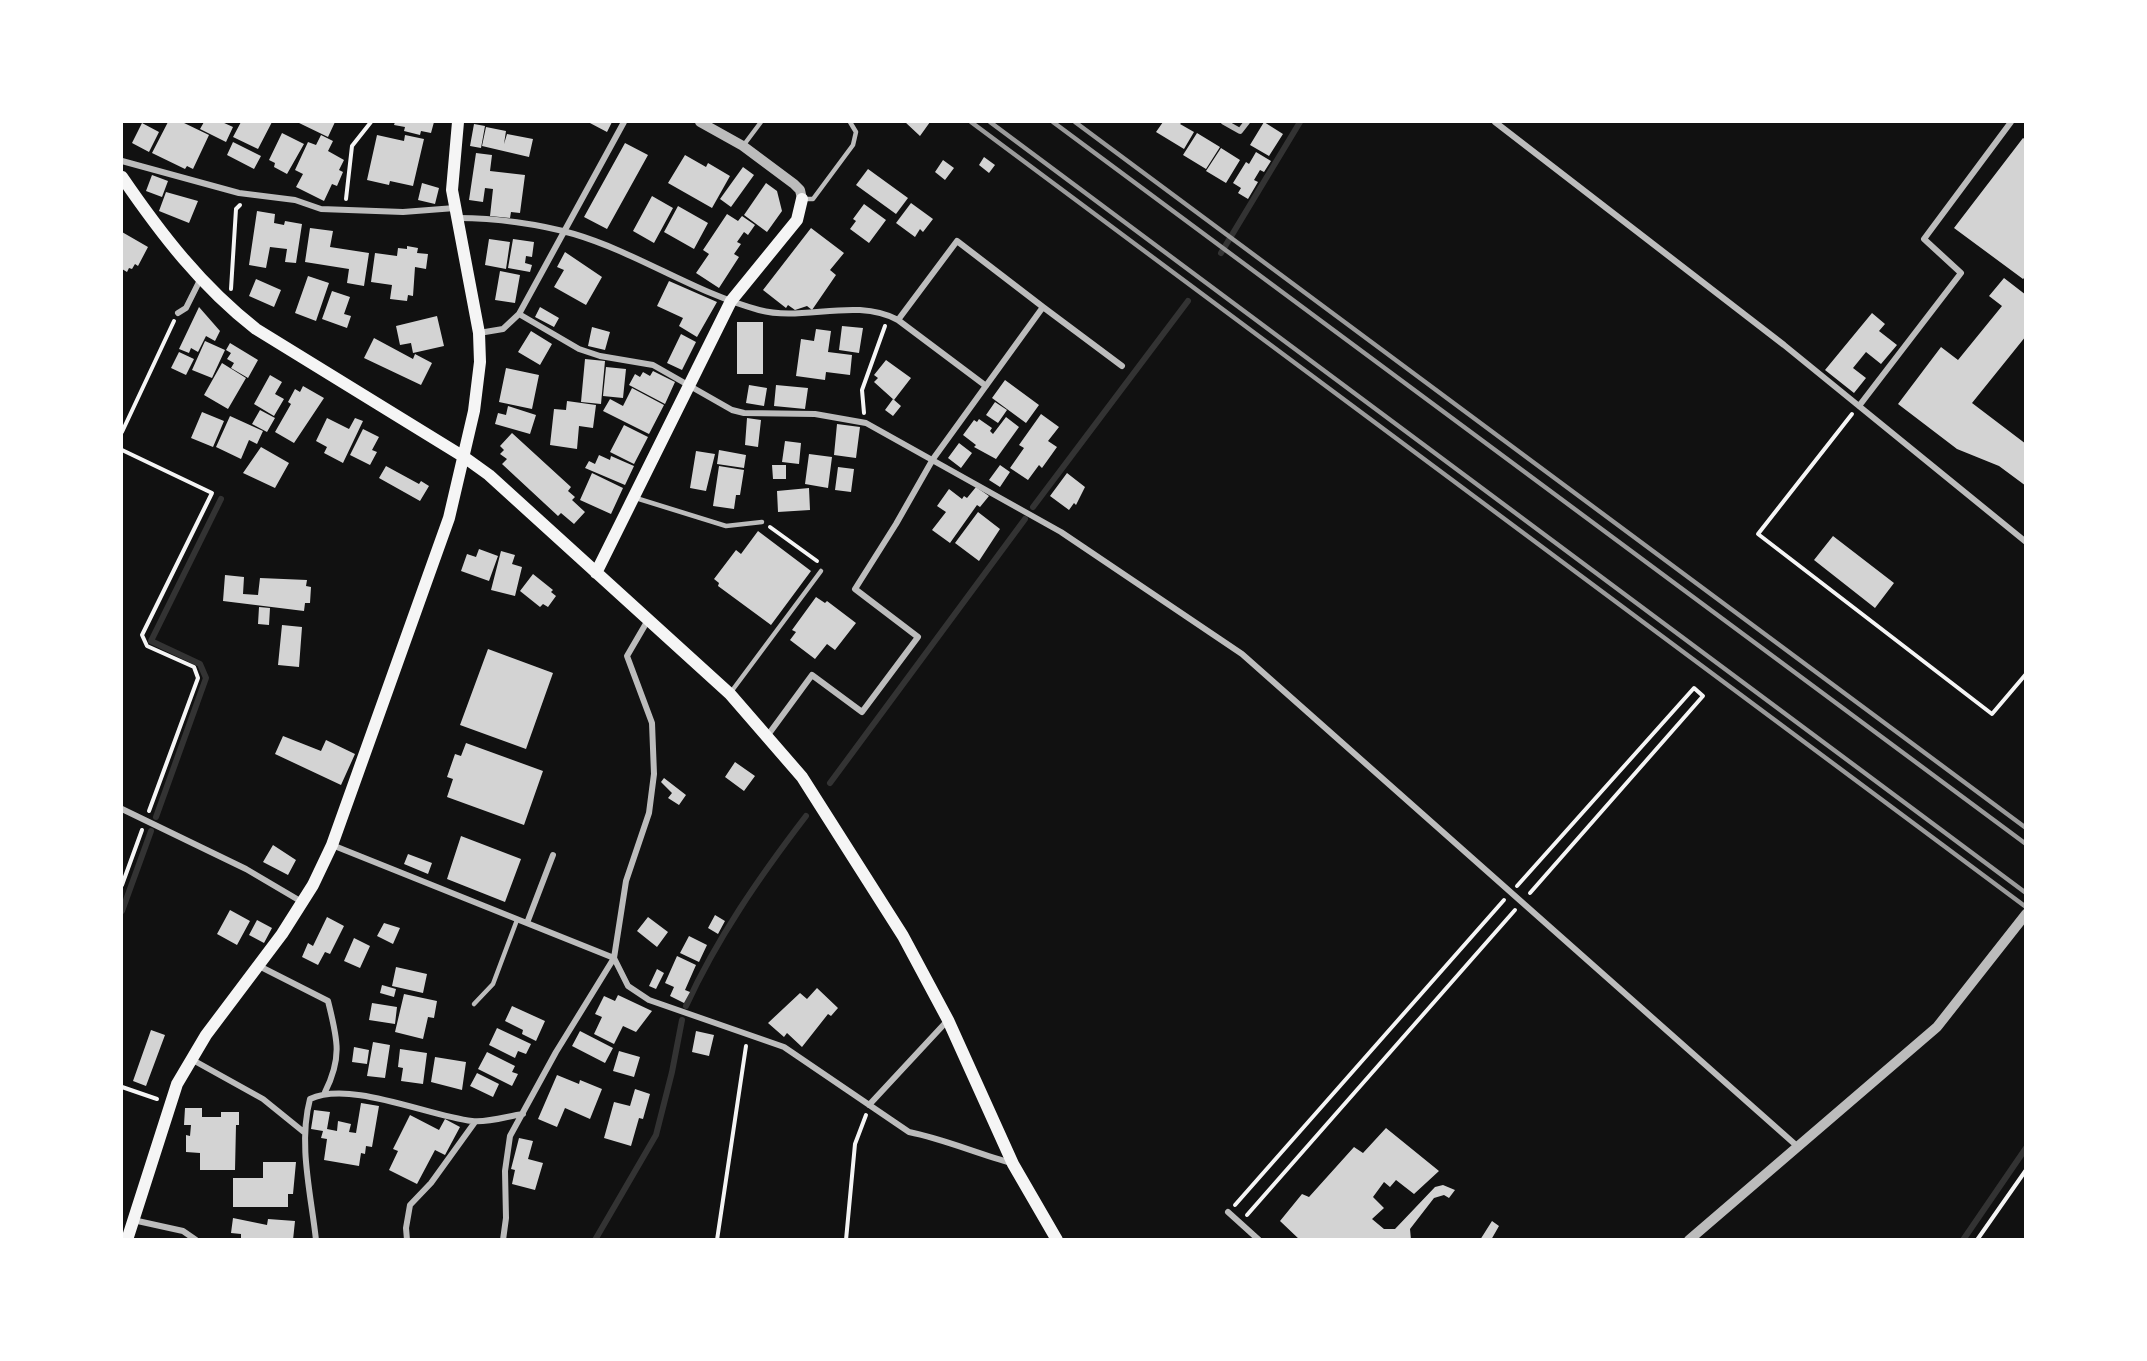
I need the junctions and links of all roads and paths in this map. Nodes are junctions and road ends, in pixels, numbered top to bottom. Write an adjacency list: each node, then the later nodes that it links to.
1 (371, 122): 16 (path)
2 (458, 122): 17 (main road)
3 (624, 122): 18 (street)
4 (700, 122): 11 (street)
5 (761, 122): 11 (lane)
6 (850, 122): 15 (lane)
7 (1224, 122): 8 (street)
8 (1247, 122)
9 (1495, 122): 31 (street)
10 (2011, 122): 31 (street)
11 (743, 146): 15 (street)
12 (122, 161): 14 (street)
13 (122, 177): 19 (main road)
14 (248, 194): 16 (street); 22 (path)
15 (802, 199): 20 (main road)
16 (345, 212): 17 (street)
17 (456, 213): 18 (street); 27 (main road)
18 (565, 232): 20 (street); 24 (street)
19 (200, 280): 22 (main road); 23 (street)
20 (731, 301): 25 (street); 30 (main road)
21 (1043, 307): 26 (street); 28 (street); 29 (street)
22 (228, 308): 35 (main road)
23 (178, 313): 33 (path)
24 (519, 314): 27 (street); 30 (street)
25 (889, 315): 26 (street); 32 (path)
26 (898, 320): 29 (street)
27 (479, 333): 35 (main road)
28 (1122, 366)
29 (986, 386): 36 (street)
30 (687, 387): 32 (street); 41 (main road)
31 (1859, 406): 39 (street); 43 (path)
32 (866, 423): 36 (street)
33 (122, 432)
34 (122, 450): 47 (path)
35 (464, 457): 41 (main road); 48 (main road)
36 (933, 459): 45 (street); 51 (street)
37 (639, 499): 38 (lane)
38 (762, 522): 40 (path)
39 (2025, 542)
40 (821, 571): 44 (lane)
41 (596, 573): 42 (main road)
42 (648, 620): 44 (main road); 57 (street)
43 (2025, 674)
44 (730, 694): 45 (main road)
45 (768, 735): 60 (main road)
46 (122, 809): 47 (street)
47 (146, 821): 50 (path); 53 (street)
48 (332, 845): 53 (main road); 55 (street)
49 (553, 855): 56 (street)
50 (122, 885)
51 (1511, 892): 52 (street); 52 (path); 73 (path)
52 (1522, 902): 70 (street); 75 (path)
53 (303, 903): 58 (main road)
54 (2025, 914): 70 (street)
55 (517, 920): 56 (street); 59 (lane)
56 (527, 923): 57 (street)
57 (614, 958): 61 (street); 67 (street)
58 (259, 966): 62 (main road); 64 (street)
59 (474, 1004)
60 (948, 1020): 66 (street); 71 (main road)
61 (748, 1034): 66 (street); 81 (path)
62 (191, 1059): 65 (main road); 69 (street)
63 (122, 1087): 65 (path)
64 (325, 1092): 68 (street); 69 (street)
65 (169, 1103): 74 (main road)
66 (869, 1105): 71 (street); 82 (path)
67 (523, 1114): 68 (street); 80 (street)
68 (475, 1122): 79 (street)
69 (305, 1133): 78 (street)
70 (1797, 1146): 85 (street)
71 (1013, 1164): 83 (main road)
72 (2025, 1170): 86 (path)
73 (1228, 1212): 75 (street)
74 (134, 1220): 76 (main road); 77 (street)
75 (1240, 1223): 84 (street)
76 (127, 1239)
77 (196, 1239)
78 (316, 1239)
79 (407, 1239)
80 (503, 1239)
81 (717, 1239)
82 (846, 1239)
83 (1057, 1239)
84 (1258, 1239)
85 (1689, 1239)
86 (1977, 1239)

